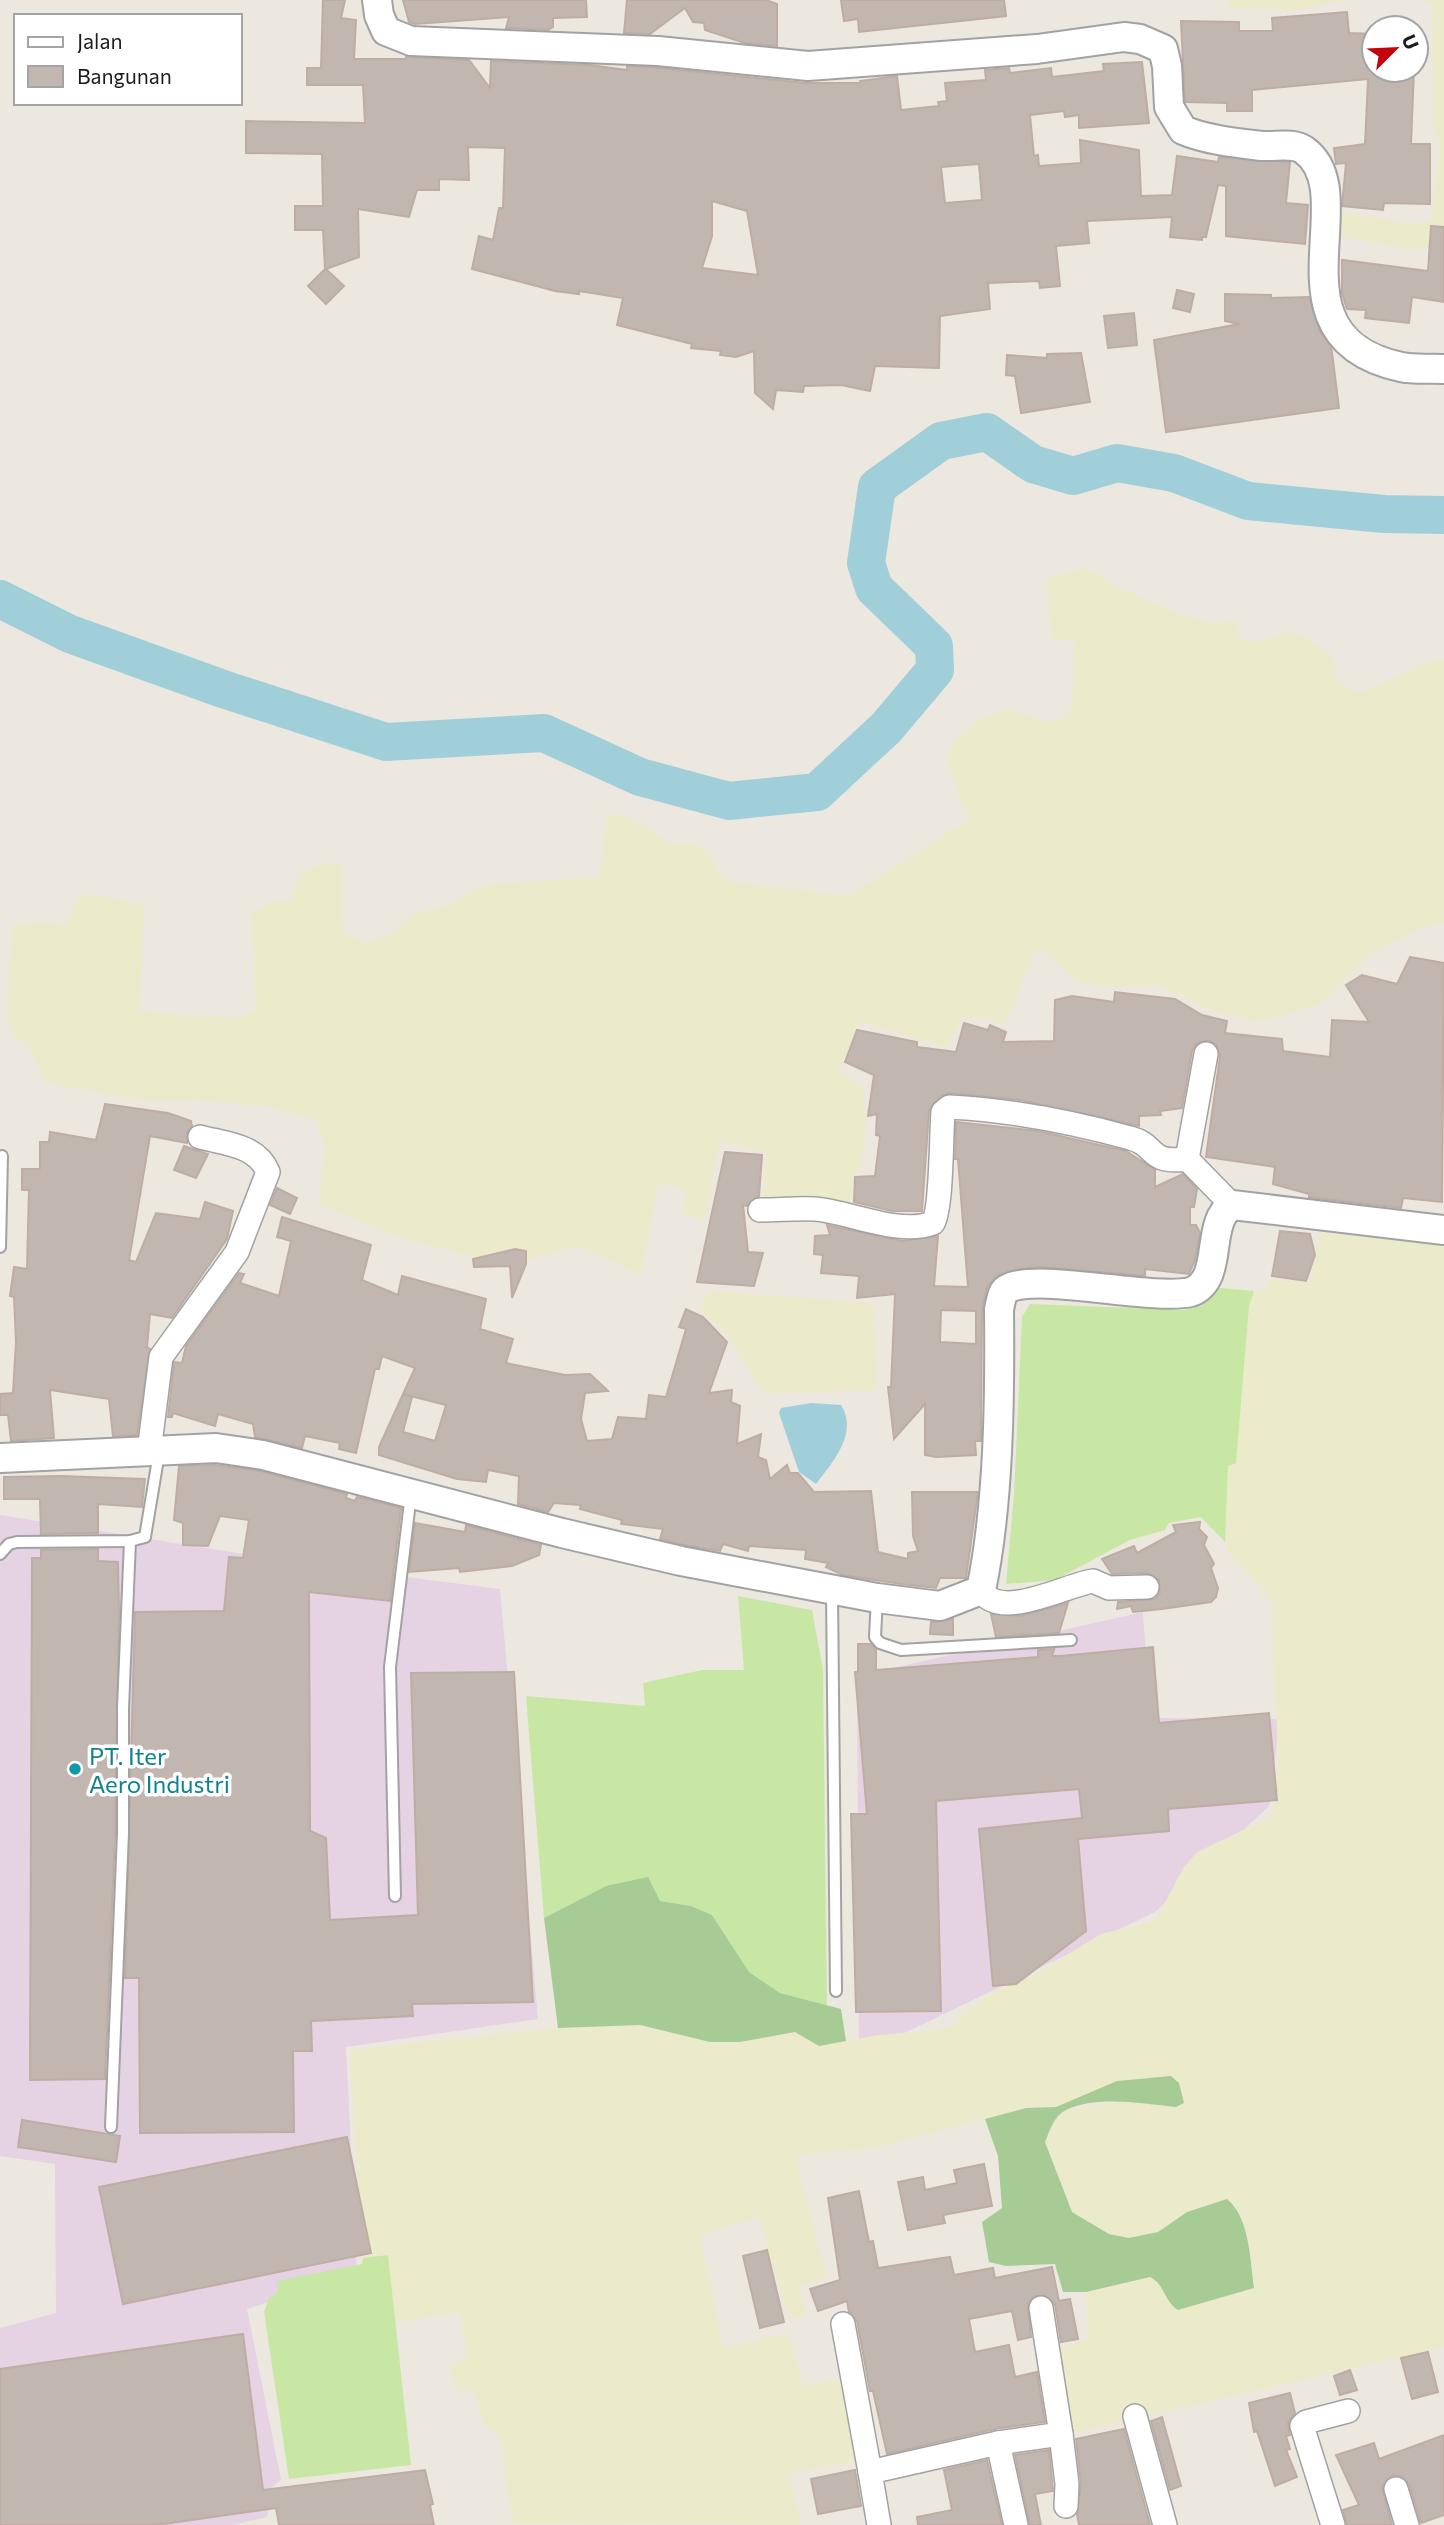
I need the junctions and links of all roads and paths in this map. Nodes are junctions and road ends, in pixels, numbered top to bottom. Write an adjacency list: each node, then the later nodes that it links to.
1 (377, 0): 2 (street)
2 (1444, 369)
3 (1206, 1054): 6 (street)
4 (200, 1136): 12 (street)
5 (2, 1156): 11 (lane)
6 (1187, 1159): 7 (street); 8 (street)
7 (1232, 1205): 10 (street); 19 (street)
8 (760, 1210)
9 (1444, 1223): 10 (street)
10 (1444, 1230)
11 (0, 1247)
12 (154, 1451): 13 (street); 14 (street); 15 (lane)
13 (0, 1458)
14 (411, 1494): 18 (street); 22 (lane)
15 (130, 1541): 16 (lane); 24 (lane)
16 (0, 1554)
17 (1147, 1587): 19 (street)
18 (832, 1588): 20 (street); 23 (lane)
19 (981, 1590): 20 (street)
20 (877, 1598): 21 (lane)
21 (1071, 1640)
22 (394, 1896)
23 (836, 1991)
24 (111, 2127)
25 (1041, 2308): 29 (street)
26 (843, 2324): 31 (street)
27 (1348, 2412): 37 (street)
28 (1135, 2416): 36 (street)
29 (1061, 2434): 30 (street); 33 (street)
30 (998, 2443): 31 (street); 35 (street)
31 (870, 2472): 34 (street)
32 (1396, 2489): 38 (street)
33 (1066, 2506)
34 (879, 2525)
35 (1016, 2525)
36 (1165, 2525)
37 (1333, 2525)
38 (1407, 2525)

